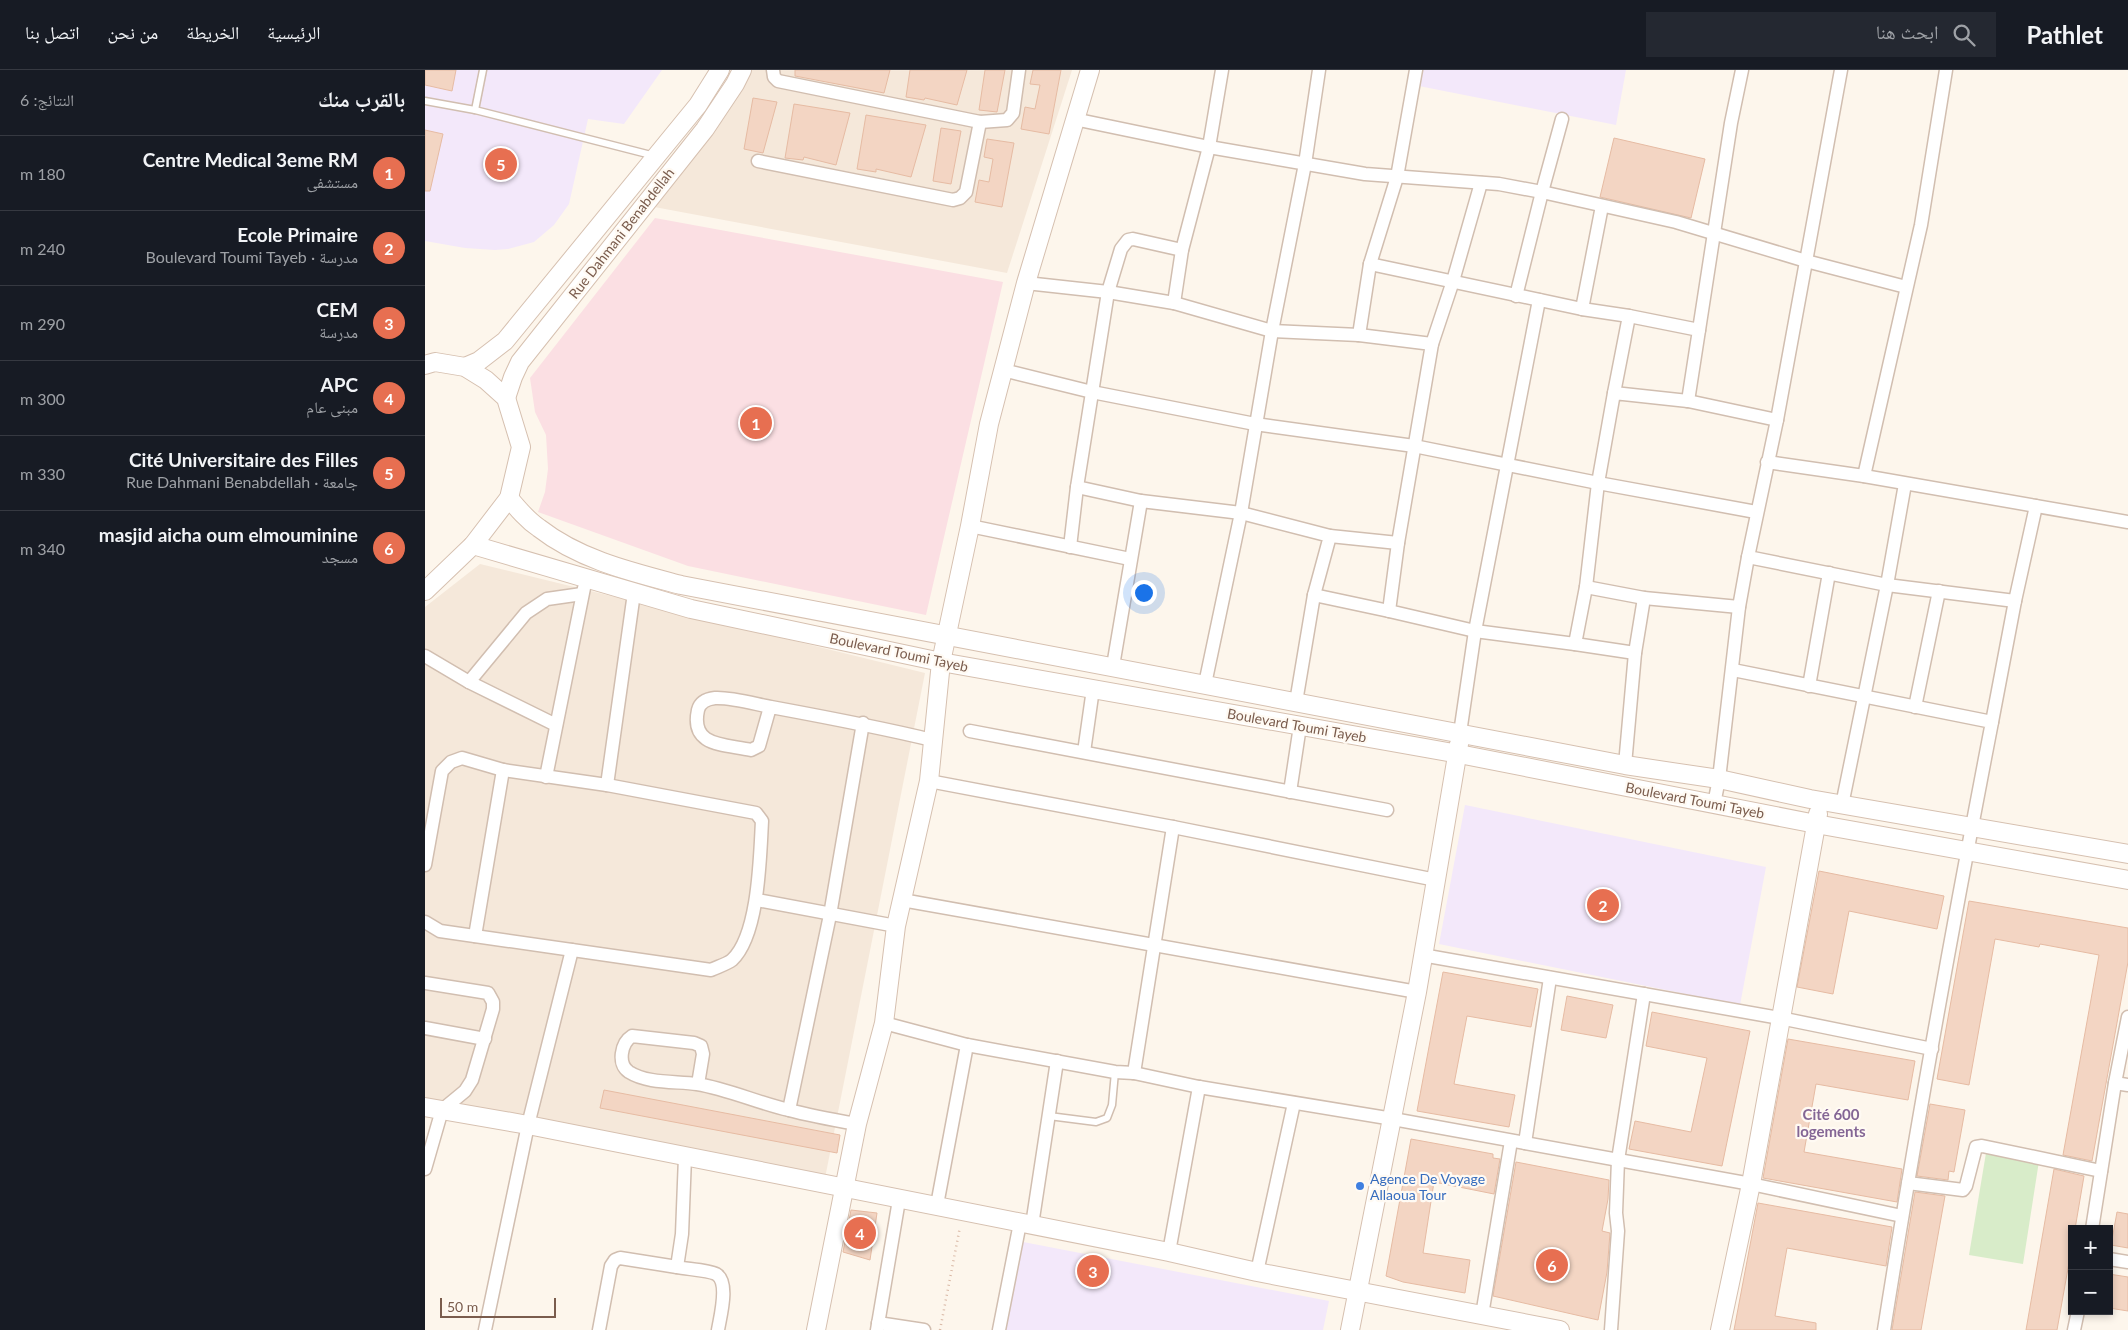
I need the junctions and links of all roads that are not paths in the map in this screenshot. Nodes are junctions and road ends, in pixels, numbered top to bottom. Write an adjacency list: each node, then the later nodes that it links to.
1 (483, 70): 14 (lane)
2 (720, 70): 19 (main road, Rue Dahmani Benabdellah)
3 (742, 70): 48 (main road, Rue Dahmani Benabdellah)
4 (773, 70): 17 (street)
5 (1019, 70): 17 (street)
6 (1090, 70): 16 (main road)
7 (1222, 70): 18 (street)
8 (1319, 70): 21 (street)
9 (1416, 70): 22 (street)
10 (1742, 70): 26 (street)
11 (1841, 70): 28 (street)
12 (1946, 70): 32 (street)
13 (425, 101): 14 (lane)
14 (475, 110): 19 (lane)
15 (1562, 118): 24 (street)
16 (1074, 119): 18 (street); 31 (main road)
17 (980, 122): 20 (street)
18 (1209, 147): 21 (street); 27 (street)
19 (655, 156): 44 (main road, Rue Dahmani Benabdellah)
20 (758, 161)
21 (1305, 164): 22 (street); 40 (street)
22 (1397, 177): 23 (street); 29 (street)
23 (1481, 183): 24 (street); 30 (street)
24 (1542, 192): 25 (street); 34 (street)
25 (1602, 206): 26 (street); 37 (street)
26 (1714, 235): 28 (street); 39 (street)
27 (1183, 250): 33 (street); 36 (street)
28 (1806, 261): 32 (street); 50 (street)
29 (1370, 264): 30 (street); 41 (street)
30 (1453, 281): 34 (street); 42 (street)
31 (1026, 283): 33 (street); 45 (main road)
32 (1906, 287): 55 (street)
33 (1108, 292): 36 (street); 46 (street)
34 (1517, 296): 35 (street)
35 (1539, 300): 37 (street); 54 (street)
36 (1174, 303): 40 (street)
37 (1582, 309): 38 (street)
38 (1629, 316): 39 (street); 47 (street)
39 (1699, 330): 49 (street)
40 (1272, 331): 41 (street); 51 (street)
41 (1359, 335): 42 (street)
42 (1431, 344): 52 (street)
43 (425, 365): 44 (main road)
44 (465, 367): 48 (main road)
45 (1003, 370): 46 (street); 65 (main road)
46 (1092, 392): 51 (street); 58 (street)
47 (1614, 393): 49 (street); 56 (street)
48 (506, 398): 59 (main road)
49 (1688, 401): 50 (street)
50 (1777, 420): 53 (street)
51 (1255, 424): 52 (street); 63 (street)
52 (1414, 446): 54 (street); 67 (street)
53 (1767, 462): 55 (street); 62 (street)
54 (1509, 464): 56 (street); 84 (street)
55 (1864, 476): 57 (street)
56 (1597, 483): 62 (street); 75 (street)
57 (1905, 484): 61 (street); 73 (street)
58 (1077, 487): 60 (street); 69 (street)
59 (509, 498): 68 (main road); 85 (main road, Boulevard Toumi Tayeb)
60 (1141, 500): 63 (street); 71 (street)
61 (2036, 506): 64 (street); 81 (street)
62 (1756, 512): 70 (street)
63 (1241, 513): 66 (street); 93 (street)
64 (2128, 522)
65 (970, 526): 69 (street); 85 (main road)
66 (1330, 536): 67 (street); 79 (street)
67 (1398, 543): 83 (street)
68 (473, 545): 74 (main road, Boulevard Toumi Tayeb); 76 (main road)
69 (1070, 547): 71 (street)
70 (1748, 557): 72 (street); 82 (street)
71 (1131, 559): 90 (street)
72 (1829, 573): 73 (street); 94 (street)
73 (1887, 585): 77 (street); 96 (street)
74 (584, 586): 78 (main road, Boulevard Toumi Tayeb); 92 (street); 102 (street)
75 (1586, 588): 80 (street); 86 (street)
76 (425, 591)
77 (1939, 591): 81 (street); 99 (street)
78 (634, 593): 89 (main road, Boulevard Toumi Tayeb); 114 (street)
79 (1314, 595): 83 (street); 97 (street)
80 (1644, 598): 82 (street); 87 (street)
81 (2015, 601): 100 (street)
82 (1739, 607): 91 (street)
83 (1389, 611): 84 (street)
84 (1475, 631): 86 (street); 105 (street)
85 (946, 636): 89 (main road); 90 (main road, Boulevard Toumi Tayeb)
86 (1575, 644): 87 (street)
87 (1635, 653): 109 (street)
88 (425, 656): 92 (street)
89 (941, 662): 95 (main road, Boulevard Toumi Tayeb); 106 (main road)
90 (1113, 666): 93 (main road, Boulevard Toumi Tayeb)
91 (1733, 670): 94 (street); 112 (street)
92 (469, 682): 102 (street)
93 (1205, 684): 97 (main road, Boulevard Toumi Tayeb)
94 (1809, 686): 96 (street)
95 (1093, 689): 103 (main road, Boulevard Toumi Tayeb); 107 (street)
96 (1864, 698): 99 (street); 118 (street)
97 (1296, 702): 105 (main road, Boulevard Toumi Tayeb)
98 (770, 707): 98 (street); 101 (street)
99 (1915, 707): 100 (street)
100 (1992, 722): 122 (street)
101 (863, 723): 106 (street); 131 (street)
102 (556, 725): 111 (street)
103 (1301, 726): 108 (main road, Boulevard Toumi Tayeb); 115 (street)
104 (970, 731): 107 (street)
105 (1460, 733): 108 (main road); 109 (main road, Boulevard Toumi Tayeb)
106 (932, 740): 113 (main road)
107 (1084, 752): 115 (street)
108 (1459, 754): 117 (main road, Boulevard Toumi Tayeb); 127 (main road)
109 (1625, 765): 112 (main road, Boulevard Toumi Tayeb)
110 (503, 770): 111 (street); 123 (street); 134 (street)
111 (546, 777): 114 (street)
112 (1719, 779): 116 (main road, Boulevard Toumi Tayeb); 117 (street)
113 (929, 781): 121 (street); 130 (main road)
114 (607, 785): 129 (street)
115 (1290, 792): 119 (street)
116 (1821, 801): 118 (main road, Boulevard Toumi Tayeb); 120 (main road)
117 (1714, 804): 120 (main road, Boulevard Toumi Tayeb)
118 (1841, 805): 122 (main road, Boulevard Toumi Tayeb)
119 (1387, 810)
120 (1816, 824): 124 (main road, Boulevard Toumi Tayeb); 143 (main road)
121 (1173, 827): 127 (street); 135 (street)
122 (1972, 827): 124 (street); 125 (main road, Boulevard Toumi Tayeb)
123 (427, 842): 126 (street)
124 (1967, 852): 128 (main road, Boulevard Toumi Tayeb); 148 (street)
125 (2128, 854)
126 (425, 866)
127 (1436, 880): 137 (main road)
128 (2128, 880)
129 (757, 900): 131 (street); 136 (street)
130 (902, 900): 133 (main road); 135 (street)
131 (830, 915): 133 (street); 158 (street)
132 (425, 922): 134 (street)
133 (896, 926): 144 (main road)
134 (475, 936): 136 (street)
135 (1154, 945): 140 (street); 151 (street)
136 (572, 950): 162 (street)
137 (1422, 955): 138 (street); 140 (main road)
138 (1550, 978): 141 (street); 164 (street)
139 (425, 983): 146 (street)
140 (1417, 992): 160 (main road)
141 (1644, 994): 143 (street); 166 (street)
142 (2128, 1017): 152 (street)
143 (1780, 1018): 148 (street); 170 (main road)
144 (884, 1023): 147 (street); 161 (main road)
145 (425, 1028): 146 (street)
146 (485, 1039): 157 (street)
147 (967, 1045): 149 (street); 173 (street)
148 (1932, 1048): 169 (street)
149 (1057, 1061): 150 (street); 159 (street)
150 (1115, 1072): 151 (street); 159 (lane)
151 (1135, 1074): 155 (street)
152 (2115, 1083): 154 (street); 168 (street)
153 (698, 1084): 153 (street); 158 (street)
154 (2128, 1085)
155 (1199, 1087): 156 (street); 177 (street)
156 (1294, 1103): 160 (street); 181 (street)
157 (433, 1109): 162 (main road); 167 (street)
158 (789, 1110): 161 (street)
159 (1049, 1116): 175 (street)
160 (1393, 1119): 163 (street); 182 (main road)
161 (857, 1124): 171 (main road)
162 (528, 1125): 165 (main road); 186 (street)
163 (1511, 1141): 164 (street); 183 (street)
164 (1525, 1144): 166 (street)
165 (685, 1157): 171 (main road); 180 (street)
166 (1618, 1160): 170 (street); 194 (street)
167 (425, 1169)
168 (2101, 1171): 169 (street); 176 (street)
169 (1908, 1183): 174 (street)
170 (1751, 1184): 174 (street); 195 (main road)
171 (843, 1188): 172 (main road); 189 (main road)
172 (899, 1200): 173 (main road); 185 (street)
173 (937, 1206): 175 (main road)
174 (1902, 1216): 196 (street)
175 (1026, 1224): 177 (main road); 191 (street)
176 (2093, 1225)
177 (1169, 1252): 181 (main road)
178 (2113, 1260): 179 (street)
179 (2128, 1262)
180 (677, 1268): 187 (street); 188 (street)
181 (1257, 1272): 182 (main road)
182 (1359, 1291): 183 (main road); 192 (main road)
183 (1482, 1315): 193 (main road)
184 (2076, 1315): 197 (street)
185 (878, 1327): 190 (street)
186 (485, 1330)
187 (599, 1330)
188 (718, 1330)
189 (816, 1330)
190 (924, 1330)
191 (999, 1330)
192 (1350, 1330)
193 (1560, 1330)
194 (1611, 1330)
195 (1720, 1330)
196 (1884, 1330)
197 (2074, 1330)

